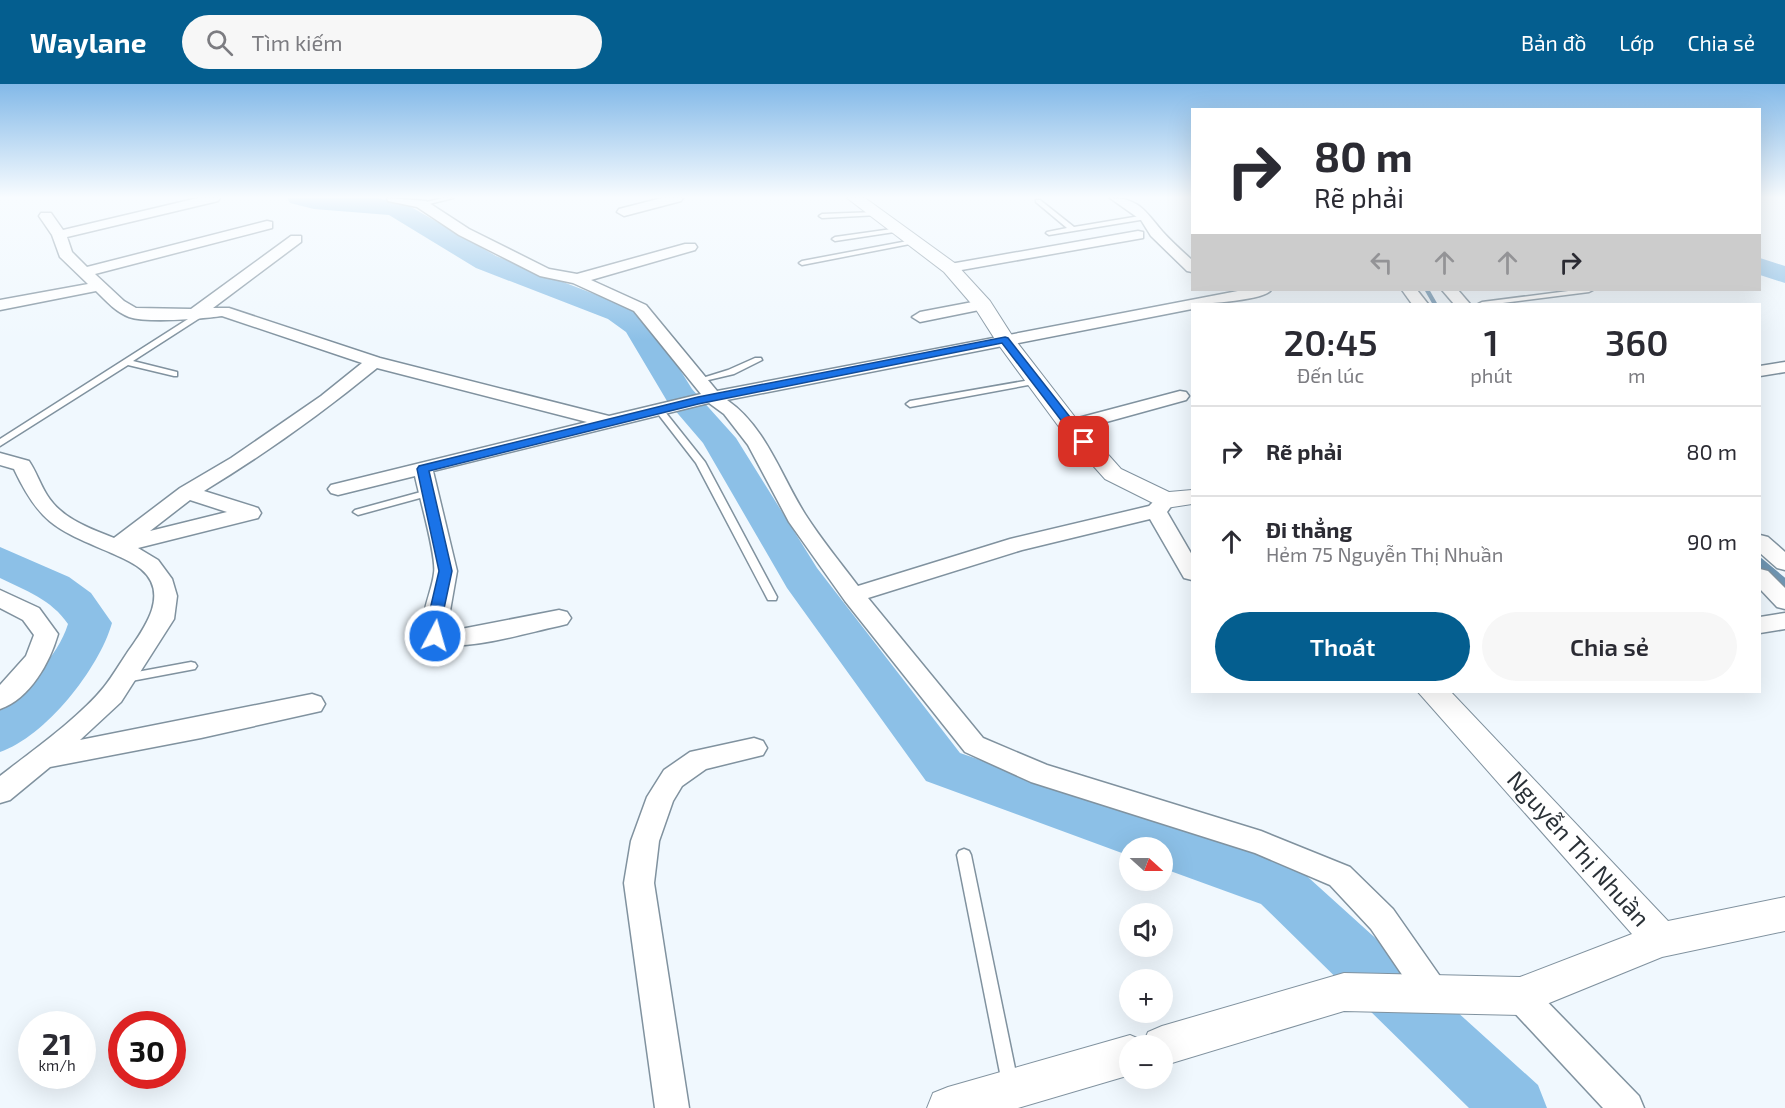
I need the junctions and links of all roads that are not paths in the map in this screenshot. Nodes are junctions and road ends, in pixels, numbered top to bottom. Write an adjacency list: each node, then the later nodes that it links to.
1 (62, 246): 13 (street)
2 (186, 246): 13 (street)
3 (286, 246): 24 (street)
4 (490, 246): 14 (street)
5 (894, 246): 10 (lane)
6 (919, 246): 12 (street)
7 (1077, 246): 12 (street)
8 (1169, 246): 11 (street)
9 (690, 247): 14 (street)
10 (802, 263)
11 (1191, 267)
12 (950, 268): 23 (street)
13 (84, 272): 15 (street)
14 (577, 279): 33 (street)
15 (99, 286): 22 (street); 24 (street)
16 (1251, 291): 19 (street)
17 (1451, 291): 20 (street)
18 (1581, 291): 21 (lane)
19 (1224, 293): 26 (street)
20 (1461, 303)
21 (1490, 303)
22 (0, 305)
23 (983, 305): 25 (street); 26 (street)
24 (198, 314): 28 (lane); 29 (street)
25 (920, 317)
26 (1005, 340): 34 (street); 36 (street)
27 (758, 360): 33 (lane)
28 (127, 362): 32 (lane); 41 (lane)
29 (374, 362): 39 (street); 45 (street)
30 (1785, 367): 31 (street)
31 (1761, 371)
32 (174, 374)
33 (700, 380): 36 (street)
34 (1036, 381): 37 (lane); 40 (street)
35 (1180, 396): 40 (street)
36 (706, 399): 38 (street); 55 (street)
37 (910, 404)
38 (664, 409): 39 (street); 56 (lane)
39 (611, 422): 43 (street)
40 (1070, 426): 48 (street)
41 (0, 443)
42 (0, 459): 51 (street)
43 (423, 469): 44 (street); 46 (street)
44 (338, 489)
45 (187, 492): 51 (street); 51 (street)
46 (428, 493): 49 (lane); 59 (street)
47 (1191, 497): 48 (street)
48 (1161, 505): 53 (street); 55 (street)
49 (358, 512)
50 (1761, 543): 52 (street)
51 (116, 547): 63 (street)
52 (1782, 558)
53 (1191, 571)
54 (1761, 577): 58 (street)
55 (853, 595): 73 (street)
56 (772, 597)
57 (0, 598): 65 (street)
58 (1785, 601)
59 (559, 618)
60 (1785, 621): 61 (street)
61 (1761, 625)
62 (191, 666): 63 (lane)
63 (123, 679): 68 (street)
64 (1434, 693): 72 (street, Nguyễn Thị Nhuần)
65 (0, 699)
66 (312, 704): 68 (street)
67 (754, 748): 78 (street)
68 (44, 757): 69 (street)
69 (0, 792)
70 (964, 855): 77 (lane)
71 (1785, 914): 72 (street, Nguyễn Thị Nhuần)
72 (1661, 940): 74 (street)
73 (1424, 993): 74 (street); 75 (street)
74 (1520, 996): 80 (street)
75 (1173, 1043)
76 (1119, 1058): 77 (street)
77 (1012, 1089): 79 (street)
78 (672, 1108)
79 (948, 1108)
80 (1627, 1108)

